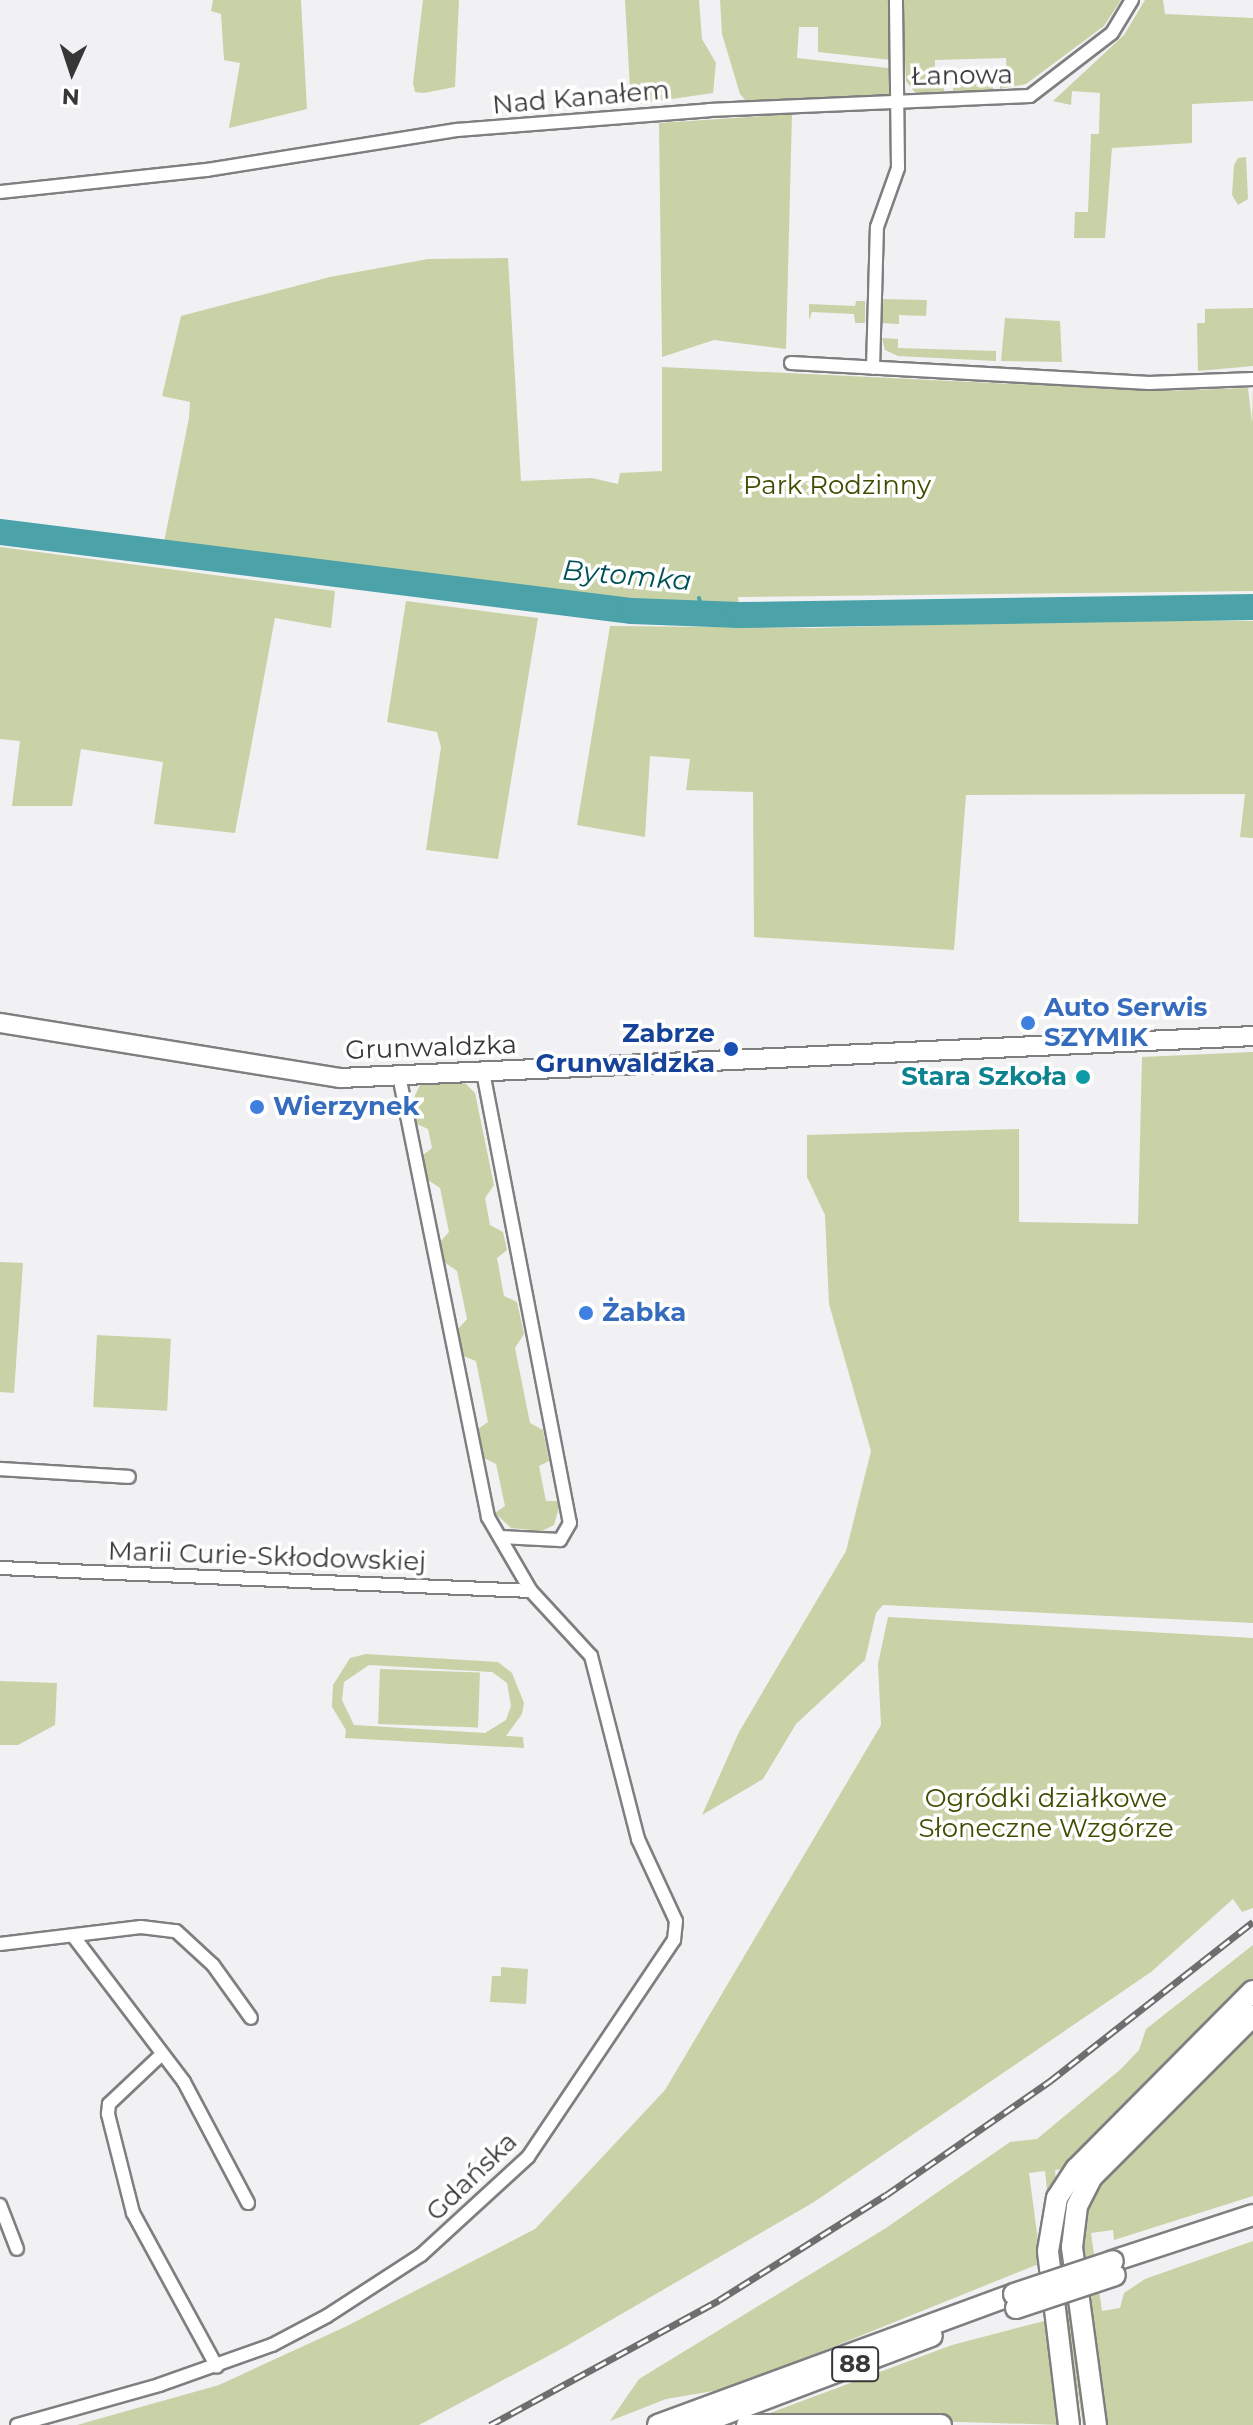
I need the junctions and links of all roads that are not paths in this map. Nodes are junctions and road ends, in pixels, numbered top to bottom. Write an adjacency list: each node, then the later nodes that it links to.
1 (896, 0): 3 (street, Łanowa)
2 (1132, 0): 3 (street, Łanowa)
3 (901, 103): 4 (street, Nad Kanałem); 6 (street)
4 (0, 192)
5 (791, 363): 6 (street)
6 (873, 368): 7 (street)
7 (1253, 379)
8 (0, 1023): 11 (street, Grunwaldzka)
9 (1253, 1036): 10 (street, Grunwaldzka)
10 (483, 1072): 11 (street, Grunwaldzka); 14 (street)
11 (399, 1075): 14 (street)
12 (0, 1469): 13 (street)
13 (129, 1477)
14 (500, 1537): 16 (street)
15 (0, 1568): 16 (street, Marii Curie-Skłodowskiej)
16 (531, 1591): 30 (street, Gdańska)
17 (74, 1937): 18 (street); 21 (street); 22 (street)
18 (0, 1944)
19 (1253, 1991): 36 (main road)
20 (1253, 2016): 37 (main road)
21 (251, 2018)
22 (162, 2054): 23 (street); 30 (street)
23 (248, 2203)
24 (0, 2205): 27 (street)
25 (1253, 2215): 28 (main road, 88)
26 (1253, 2229): 28 (main road, 88)
27 (17, 2249)
28 (1114, 2268): 29 (main road, 88, bridge)
29 (1015, 2301): 32 (main road, 88); 33 (main road, 88)
30 (217, 2367): 31 (street, Gdańska)
31 (17, 2425)
32 (658, 2425)
33 (696, 2425)
34 (747, 2425): 35 (main road)
35 (941, 2425)
36 (1069, 2425)
37 (1096, 2425)

